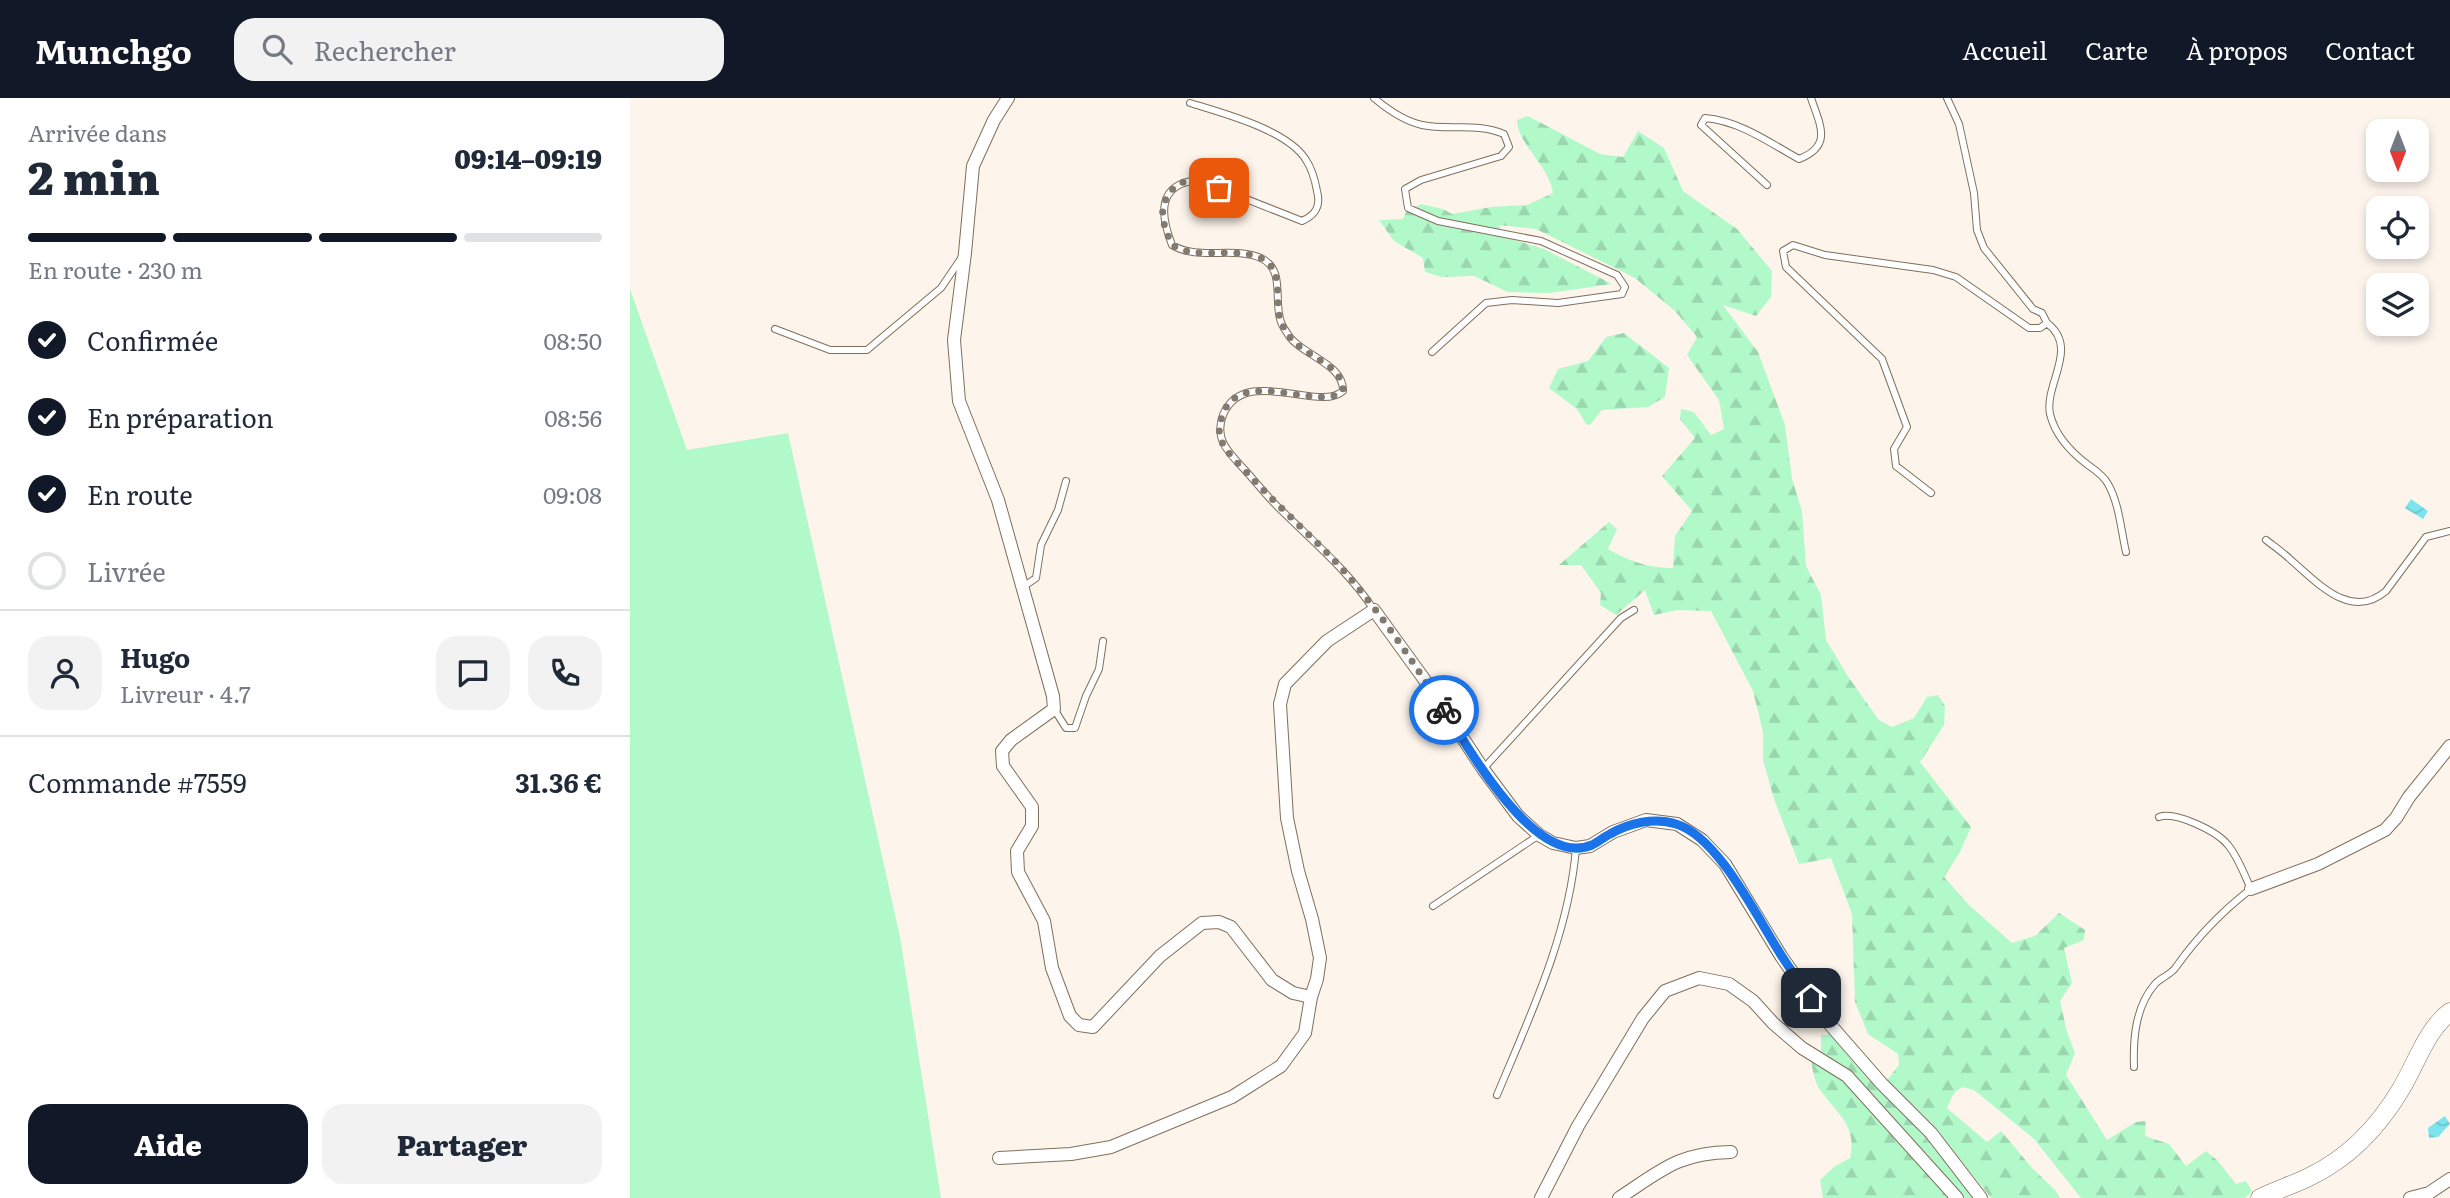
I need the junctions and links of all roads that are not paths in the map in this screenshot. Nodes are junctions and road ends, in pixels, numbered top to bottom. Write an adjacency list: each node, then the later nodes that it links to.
1 (1008, 98): 7 (street)
2 (1374, 98): 10 (lane)
3 (1811, 98): 6 (lane)
4 (1947, 98): 8 (lane)
5 (1190, 103): 17 (lane)
6 (1767, 185)
7 (965, 253): 9 (lane); 16 (street)
8 (2047, 323): 12 (lane); 15 (lane)
9 (775, 328)
10 (1432, 352)
11 (1066, 481): 16 (lane)
12 (1931, 493)
13 (2450, 531): 14 (lane)
14 (2266, 540)
15 (2126, 552)
16 (1023, 586): 20 (street)
17 (1374, 610): 22 (street); 28 (street)
18 (1634, 610): 22 (lane)
19 (1103, 641): 20 (lane)
20 (1054, 709): 28 (street)
21 (2450, 746): 26 (street)
22 (1483, 769): 24 (street)
23 (2159, 817): 26 (lane)
24 (1539, 835): 25 (street); 27 (lane)
25 (1576, 848): 31 (lane); 38 (street)
26 (2251, 889): 30 (lane)
27 (1433, 906)
28 (1311, 997): 33 (street)
29 (2450, 1012): 39 (street)
30 (2134, 1067)
31 (1497, 1095)
32 (1731, 1152): 36 (street)
33 (999, 1158)
34 (2450, 1180): 40 (street)
35 (1541, 1198): 37 (street)
36 (1619, 1198)
37 (1957, 1198)
38 (1981, 1198)
39 (2260, 1198)
40 (2410, 1198)

